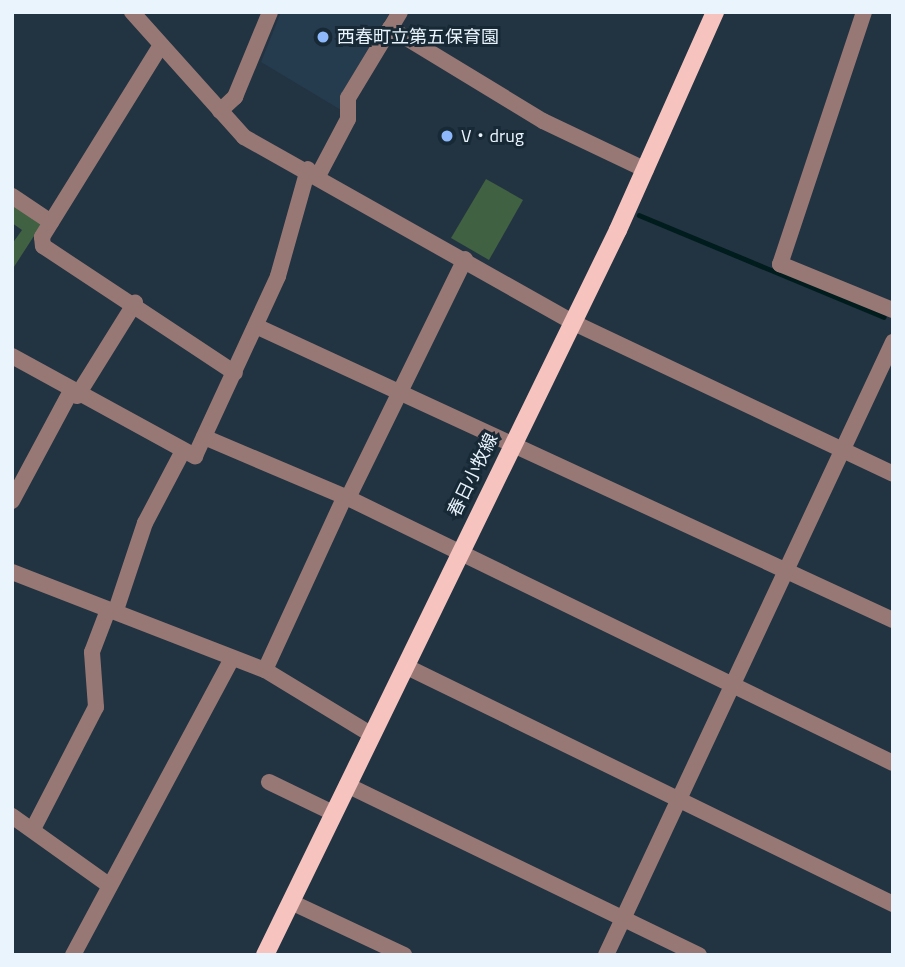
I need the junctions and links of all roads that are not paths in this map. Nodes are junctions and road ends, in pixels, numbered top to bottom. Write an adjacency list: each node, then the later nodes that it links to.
1 (132, 12): 7 (street)
2 (270, 12): 8 (street)
3 (400, 12): 6 (street)
4 (715, 12): 9 (main road, 春日小牧線)
5 (864, 12): 15 (street)
6 (390, 28): 9 (street); 10 (street)
7 (161, 45): 8 (street); 12 (street)
8 (220, 111): 10 (street)
9 (646, 170): 16 (main road, 春日小牧線)
10 (313, 172): 13 (street); 17 (street)
11 (12, 196): 12 (street)
12 (51, 222): 14 (street)
13 (465, 259): 16 (street); 21 (street)
14 (135, 303): 20 (street); 22 (street)
15 (893, 310)
16 (572, 322): 24 (main road, 春日小牧線); 26 (street)
17 (256, 326): 20 (street); 21 (street)
18 (893, 342): 26 (street)
19 (12, 356): 22 (street)
20 (235, 373): 23 (street)
21 (401, 388): 24 (street); 29 (street)
22 (73, 395): 25 (street); 28 (street)
23 (204, 437): 25 (street); 29 (street)
24 (513, 442): 30 (main road, 春日小牧線); 31 (street)
25 (183, 452): 33 (street)
26 (846, 452): 27 (street); 31 (street)
27 (893, 474)
28 (15, 492)
29 (346, 498): 30 (street); 37 (street)
30 (457, 555): 36 (main road, 春日小牧線); 38 (street)
31 (789, 571): 34 (street); 38 (street)
32 (12, 572): 33 (street)
33 (112, 610): 35 (street); 46 (street)
34 (893, 620)
35 (231, 660): 37 (street); 47 (street)
36 (405, 666): 39 (main road, 春日小牧線); 43 (street)
37 (265, 670): 39 (street)
38 (734, 687): 40 (street); 43 (street)
39 (372, 735): 42 (main road, 春日小牧線)
40 (893, 763)
41 (269, 782): 44 (street)
42 (346, 785): 44 (main road, 春日小牧線); 50 (street)
43 (679, 803): 49 (street); 50 (street)
44 (333, 813): 48 (main road, 春日小牧線)
45 (12, 816): 46 (street)
46 (33, 830): 47 (street)
47 (110, 886): 51 (street)
48 (292, 901): 52 (main road, 春日小牧線); 53 (street)
49 (893, 904)
50 (623, 918): 54 (street); 55 (street)
51 (73, 955)
52 (265, 955)
53 (404, 955)
54 (606, 955)
55 (699, 955)

